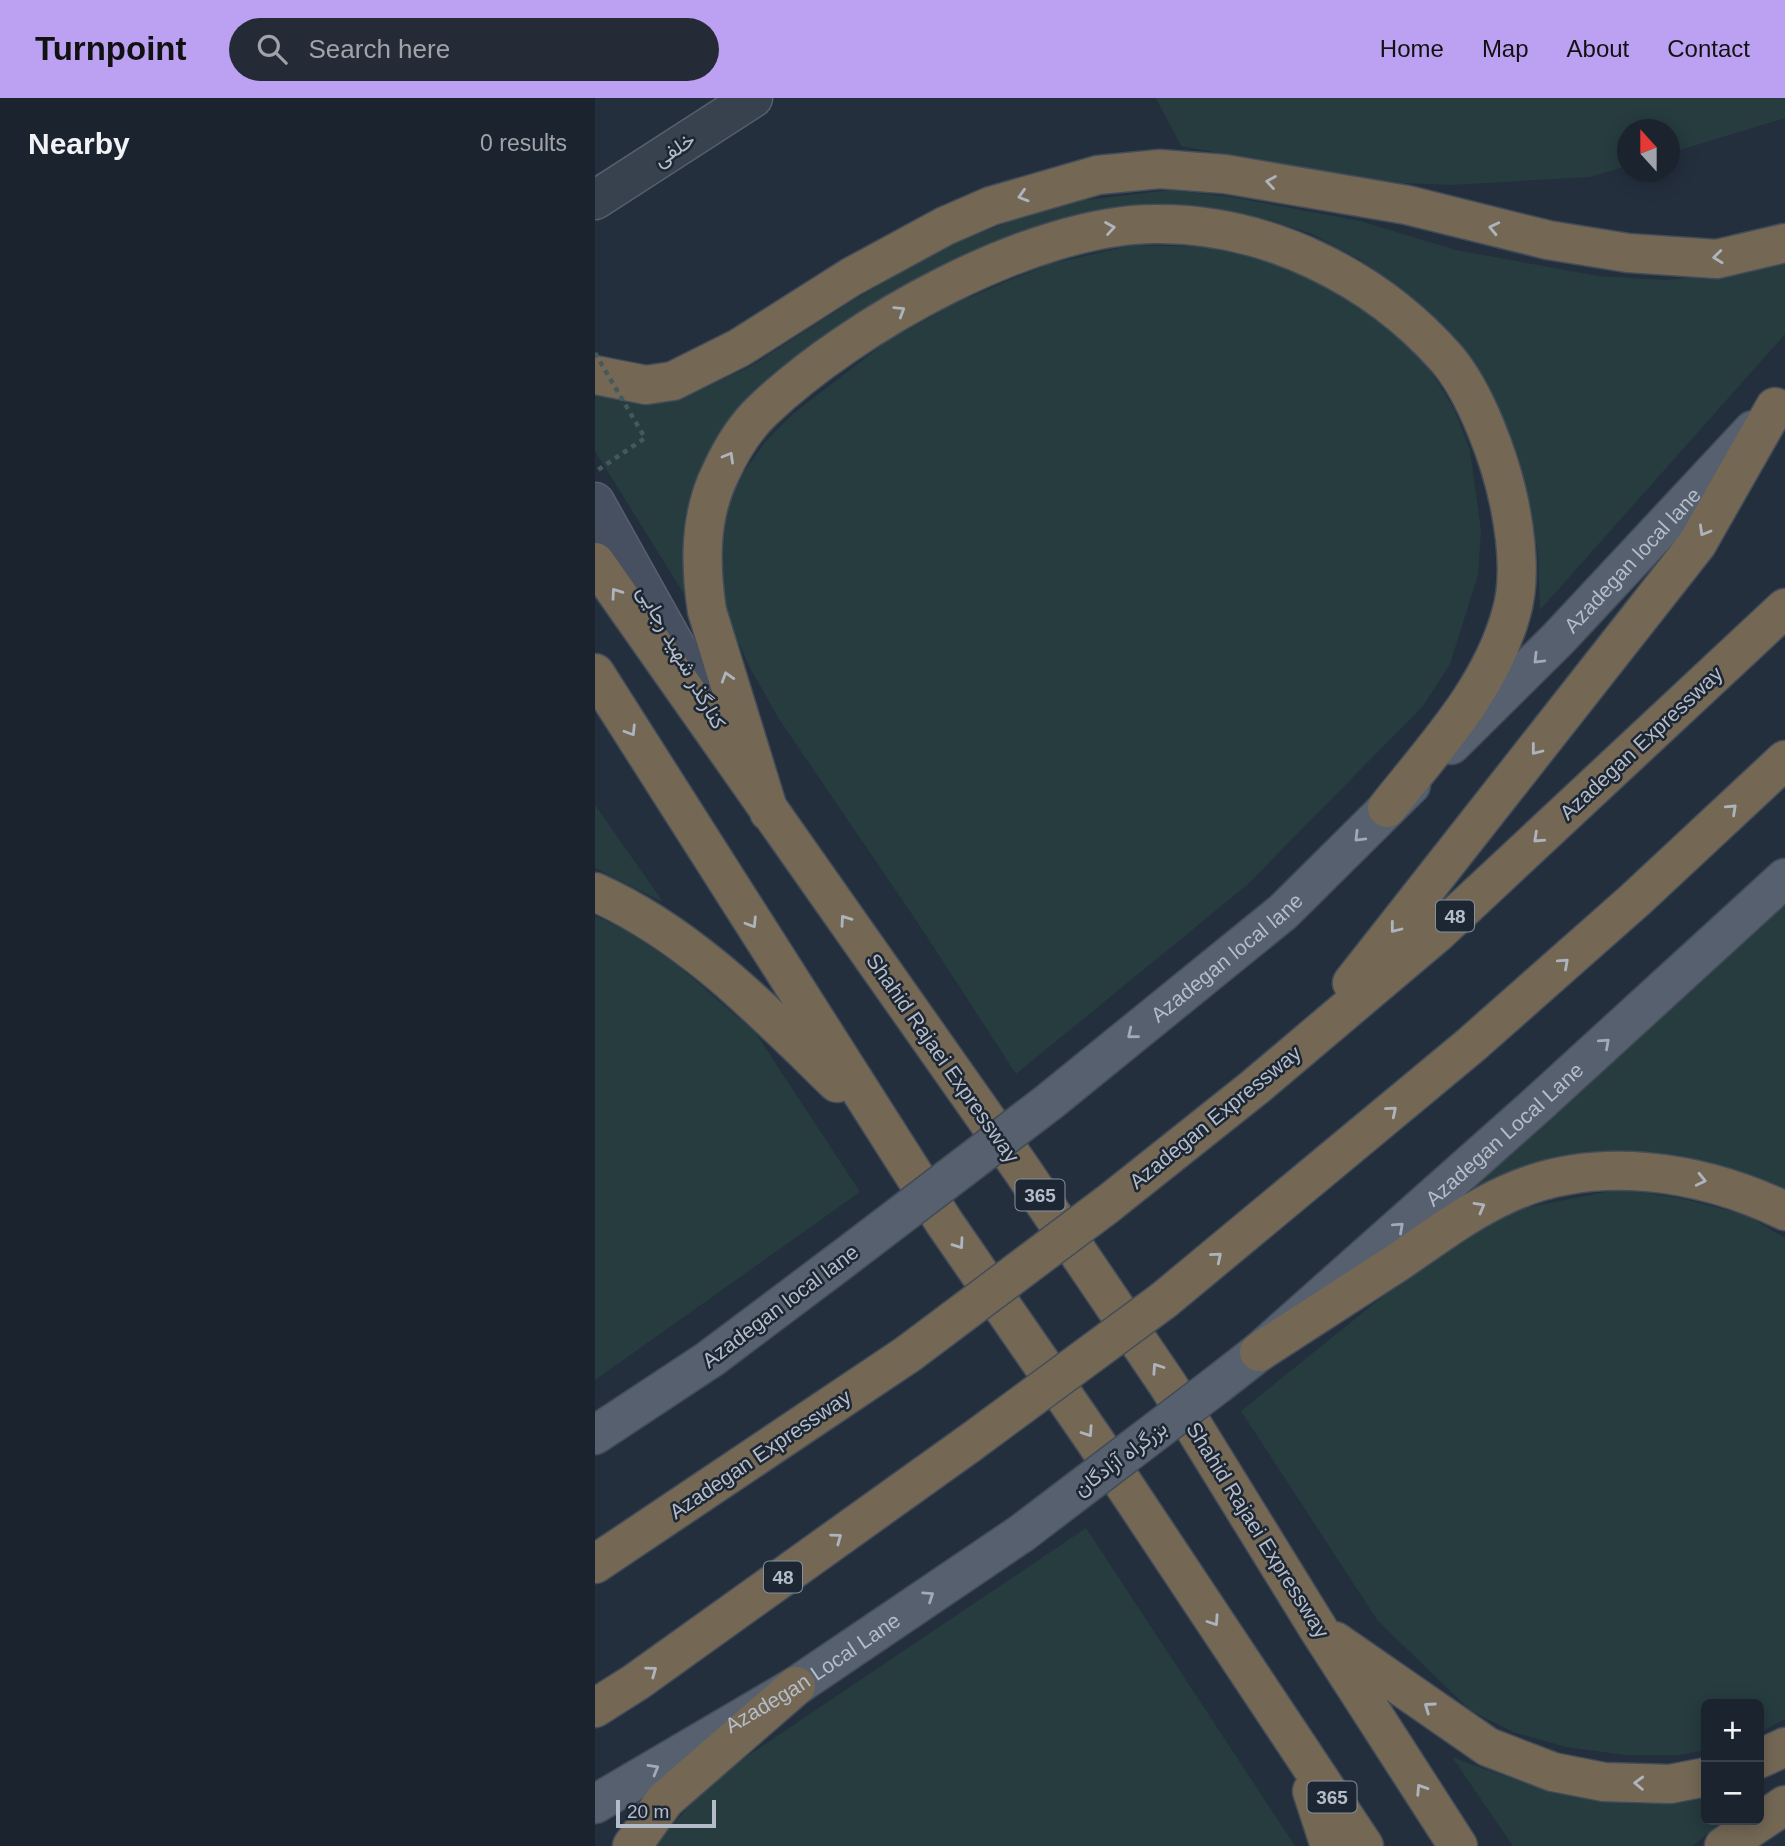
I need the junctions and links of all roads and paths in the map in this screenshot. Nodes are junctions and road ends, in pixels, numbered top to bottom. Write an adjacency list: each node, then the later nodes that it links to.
1 (753, 98): 2 (street, خلفی)
2 (595, 200)
3 (1785, 243): 5 (highway, one-way to 5)
4 (595, 353): 7 (path, bridge)
5 (595, 375)
6 (1780, 401): 13 (main road, Azadegan local lane, one-way to 13); 17 (highway, one-way to 17)
7 (595, 472)
8 (595, 502): 14 (street, کنارگذر شهید رجایی)
9 (595, 562): 14 (highway, Shahid Rajaei Expressway / 365, one-way to 9)
10 (1785, 608): 17 (highway, Azadegan Expressway / 48, one-way to 17)
11 (595, 673): 18 (highway, 365, one-way to 18)
12 (1785, 760): 27 (highway, 48, one-way to 12, bridge)
13 (1387, 808): 14 (highway, one-way to 13); 22 (main road, Azadegan local lane, one-way to 22, bridge)
14 (769, 812): 25 (highway, Shahid Rajaei Expressway / 365, one-way to 14)
15 (1785, 878): 20 (main road, Azadegan Local Lane, one-way to 15)
16 (595, 892): 18 (highway)
17 (1300, 1049): 24 (highway, Azadegan Expressway / 48, bridge)
18 (881, 1126): 29 (highway, 365, one-way to 29)
19 (1785, 1211): 20 (highway, one-way to 19)
20 (1259, 1352): 21 (main road, Azadegan Local Lane)
21 (1218, 1384): 23 (main road, بزرگراه آزادگان, bridge)
22 (595, 1435)
23 (1022, 1533): 26 (main road, Azadegan Local Lane, one-way to 23)
24 (595, 1564)
25 (1319, 1630): 31 (highway, one-way to 25); 37 (highway, Shahid Rajaei Expressway / 365, one-way to 25)
26 (796, 1686): 32 (main road, Azadegan Local Lane, one-way to 26); 34 (highway)
27 (595, 1708)
28 (1785, 1746): 30 (highway)
29 (1299, 1749): 35 (highway); 36 (highway, 365)
30 (1764, 1756)
31 (1701, 1778)
32 (595, 1804)
33 (1785, 1805): 38 (highway)
34 (632, 1846)
35 (1330, 1846)
36 (1364, 1846)
37 (1458, 1846)
38 (1724, 1846)

